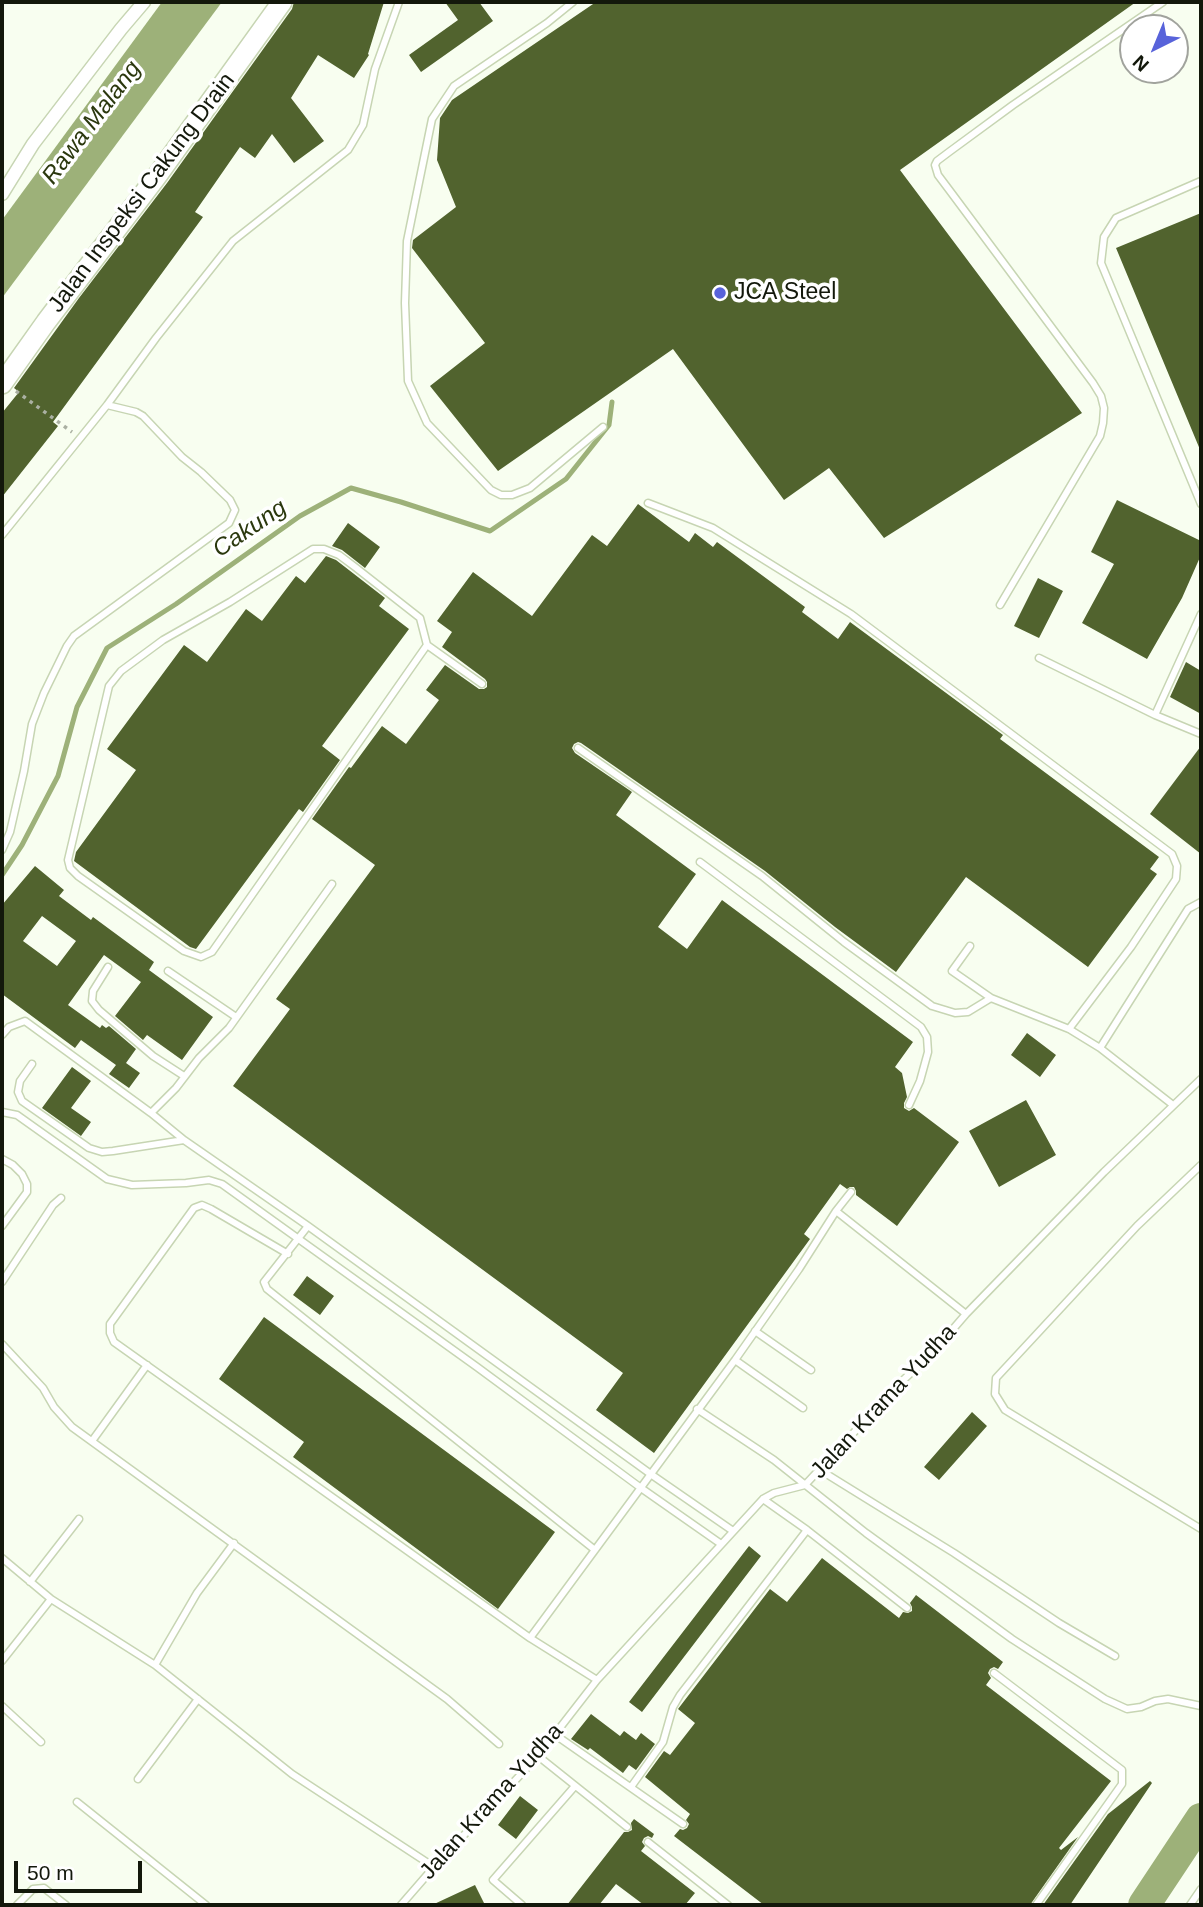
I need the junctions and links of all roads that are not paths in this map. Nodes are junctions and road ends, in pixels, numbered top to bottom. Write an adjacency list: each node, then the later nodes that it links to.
1 (144, 2): 7 (street)
2 (282, 2): 8 (street, Jalan Inspeksi Cakung Drain)
3 (398, 2): 9 (lane)
4 (573, 2): 10 (lane)
5 (1163, 2): 14 (lane)
6 (1201, 181): 12 (lane)
7 (2, 194)
8 (3, 383)
9 (107, 405): 13 (lane); 22 (lane)
10 (603, 427)
11 (648, 503): 31 (lane)
12 (1201, 505)
13 (2, 536)
14 (1000, 605)
15 (1201, 614): 19 (lane)
16 (427, 645): 16 (lane); 18 (lane)
17 (1039, 658): 19 (lane)
18 (482, 684)
19 (1154, 715): 20 (lane)
20 (1201, 734)
21 (578, 748): 29 (lane)
22 (2, 850)
23 (700, 862): 37 (lane)
24 (332, 884): 30 (lane)
25 (1201, 902): 33 (lane)
26 (970, 946): 29 (lane)
27 (108, 967): 35 (lane)
28 (168, 971): 30 (lane)
29 (992, 998): 31 (lane)
30 (236, 1017): 35 (lane)
31 (1069, 1029): 33 (lane)
32 (2, 1035): 40 (lane)
33 (1100, 1048): 38 (lane)
34 (32, 1063): 41 (lane)
35 (184, 1076): 40 (lane)
36 (1201, 1079): 38 (lane, Jalan Krama Yudha)
37 (909, 1105)
38 (1173, 1105): 52 (lane, Jalan Krama Yudha)
39 (2, 1112): 49 (lane)
40 (151, 1113): 41 (lane)
41 (184, 1140): 48 (lane)
42 (2, 1159): 47 (lane)
43 (1201, 1165): 67 (lane)
44 (851, 1192): 46 (lane)
45 (61, 1198): 51 (lane)
46 (836, 1211): 52 (lane); 53 (lane)
47 (2, 1226)
48 (308, 1226): 49 (lane); 62 (lane)
49 (299, 1240): 50 (lane); 64 (lane)
50 (288, 1254): 56 (lane); 72 (lane)
51 (2, 1282)
52 (966, 1314): 61 (lane, Jalan Krama Yudha)
53 (755, 1331): 55 (lane); 57 (lane)
54 (2, 1344): 60 (lane)
55 (735, 1360): 58 (lane); 59 (lane)
56 (147, 1365): 60 (lane); 77 (lane)
57 (811, 1370)
58 (803, 1408)
59 (697, 1409): 62 (lane); 63 (lane)
60 (92, 1441): 70 (lane)
61 (820, 1471): 63 (lane, Jalan Krama Yudha); 78 (lane)
62 (652, 1475): 64 (lane); 68 (lane)
63 (805, 1485): 65 (lane, Jalan Krama Yudha); 85 (lane)
64 (640, 1488): 71 (lane); 72 (lane)
65 (763, 1499): 68 (lane, Jalan Krama Yudha); 69 (lane)
66 (79, 1519): 74 (lane)
67 (1201, 1529)
68 (733, 1531): 71 (lane, Jalan Krama Yudha)
69 (807, 1531): 76 (lane); 92 (lane)
70 (234, 1543): 80 (lane); 88 (lane)
71 (721, 1544): 82 (lane, Jalan Krama Yudha)
72 (595, 1550): 77 (lane)
73 (2, 1558): 74 (lane)
74 (30, 1582): 75 (lane)
75 (51, 1599): 79 (lane); 80 (lane)
76 (906, 1608)
77 (530, 1638): 82 (lane)
78 (1115, 1657)
79 (2, 1661)
80 (155, 1665): 83 (lane)
81 (994, 1674): 105 (lane)
82 (597, 1680): 86 (lane, Jalan Krama Yudha)
83 (198, 1699): 90 (lane); 97 (lane)
84 (2, 1706): 87 (lane)
85 (1201, 1706)
86 (554, 1734): 89 (lane, Jalan Krama Yudha); 92 (lane)
87 (41, 1742)
88 (499, 1744)
89 (538, 1756): 91 (lane); 97 (lane, Jalan Krama Yudha)
90 (138, 1779)
91 (575, 1786): 95 (lane); 103 (lane)
92 (631, 1787): 94 (lane)
93 (77, 1802): 101 (lane)
94 (683, 1824)
95 (627, 1827)
96 (648, 1842): 104 (lane)
97 (433, 1867): 102 (lane, Jalan Krama Yudha)
98 (1201, 1889): 106 (lane)
99 (17, 1905): 100 (lane)
100 (66, 1905)
101 (206, 1905)
102 (401, 1905)
103 (522, 1905)
104 (728, 1905)
105 (1036, 1905)
106 (1190, 1905)

